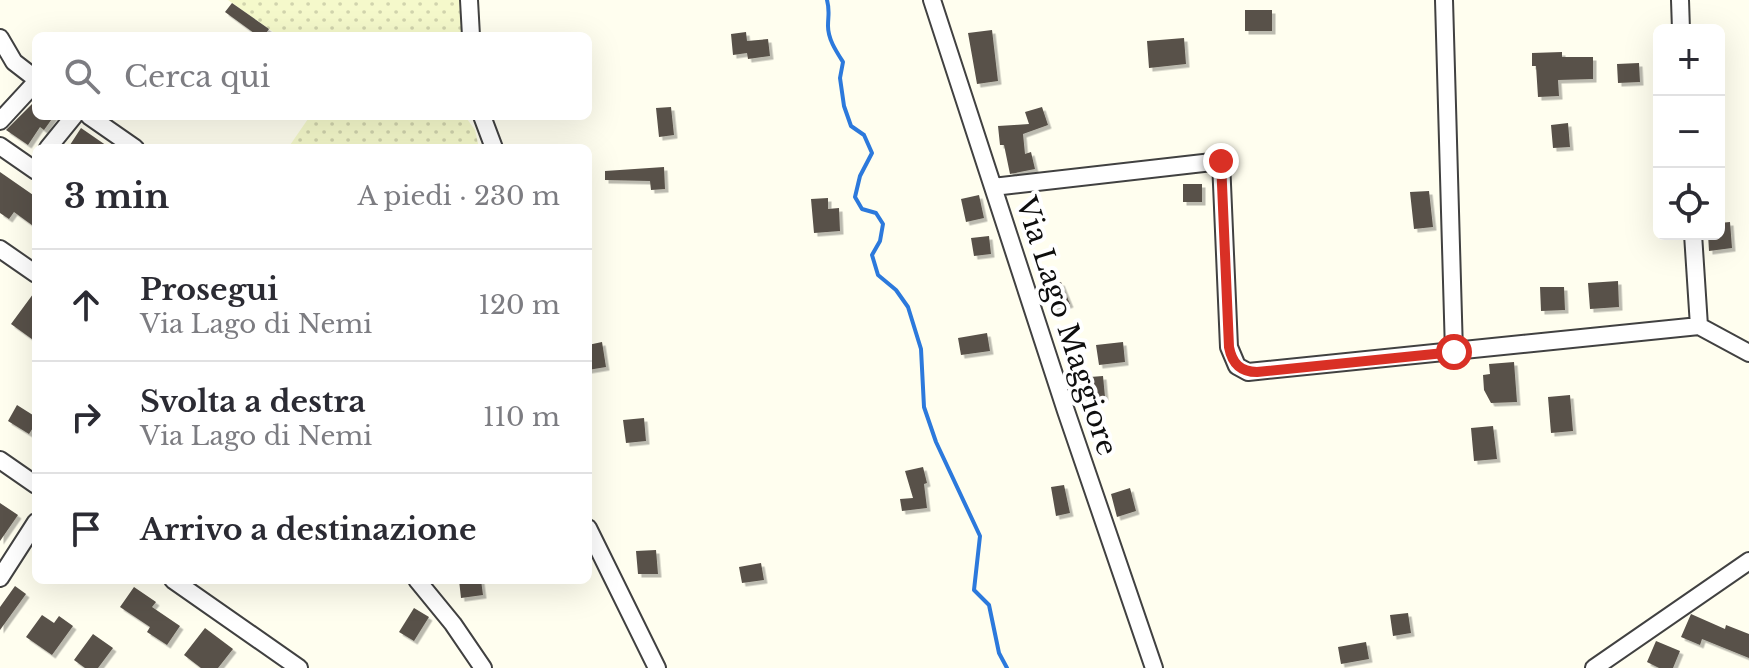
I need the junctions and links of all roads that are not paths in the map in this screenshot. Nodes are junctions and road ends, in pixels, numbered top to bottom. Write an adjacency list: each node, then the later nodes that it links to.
1 (469, 0): 6 (street)
2 (932, 0): 19 (street, Via Lago Maggiore)
3 (1444, 0): 24 (street)
4 (1680, 0): 5 (street)
5 (1681, 24)
6 (471, 32)
7 (0, 39): 8 (street)
8 (32, 77)
9 (32, 85): 13 (street)
10 (71, 120): 14 (street)
11 (94, 120): 15 (street)
12 (484, 120): 16 (street)
13 (0, 121)
14 (51, 144)
15 (125, 144)
16 (492, 144)
17 (0, 146): 18 (street)
18 (32, 165)
19 (993, 187): 24 (street); 37 (street, Via Lago Maggiore)
20 (1693, 240): 23 (street)
21 (0, 249): 22 (street)
22 (32, 271)
23 (1699, 326): 24 (street); 25 (street)
24 (1454, 352)
25 (1749, 353)
26 (0, 460): 27 (street)
27 (32, 482)
28 (32, 528): 31 (street)
29 (592, 536): 36 (street)
30 (1749, 561): 38 (street)
31 (0, 578)
32 (179, 584): 34 (street)
33 (420, 584): 35 (street)
34 (299, 668)
35 (483, 668)
36 (657, 668)
37 (1154, 668)
38 (1594, 668)

